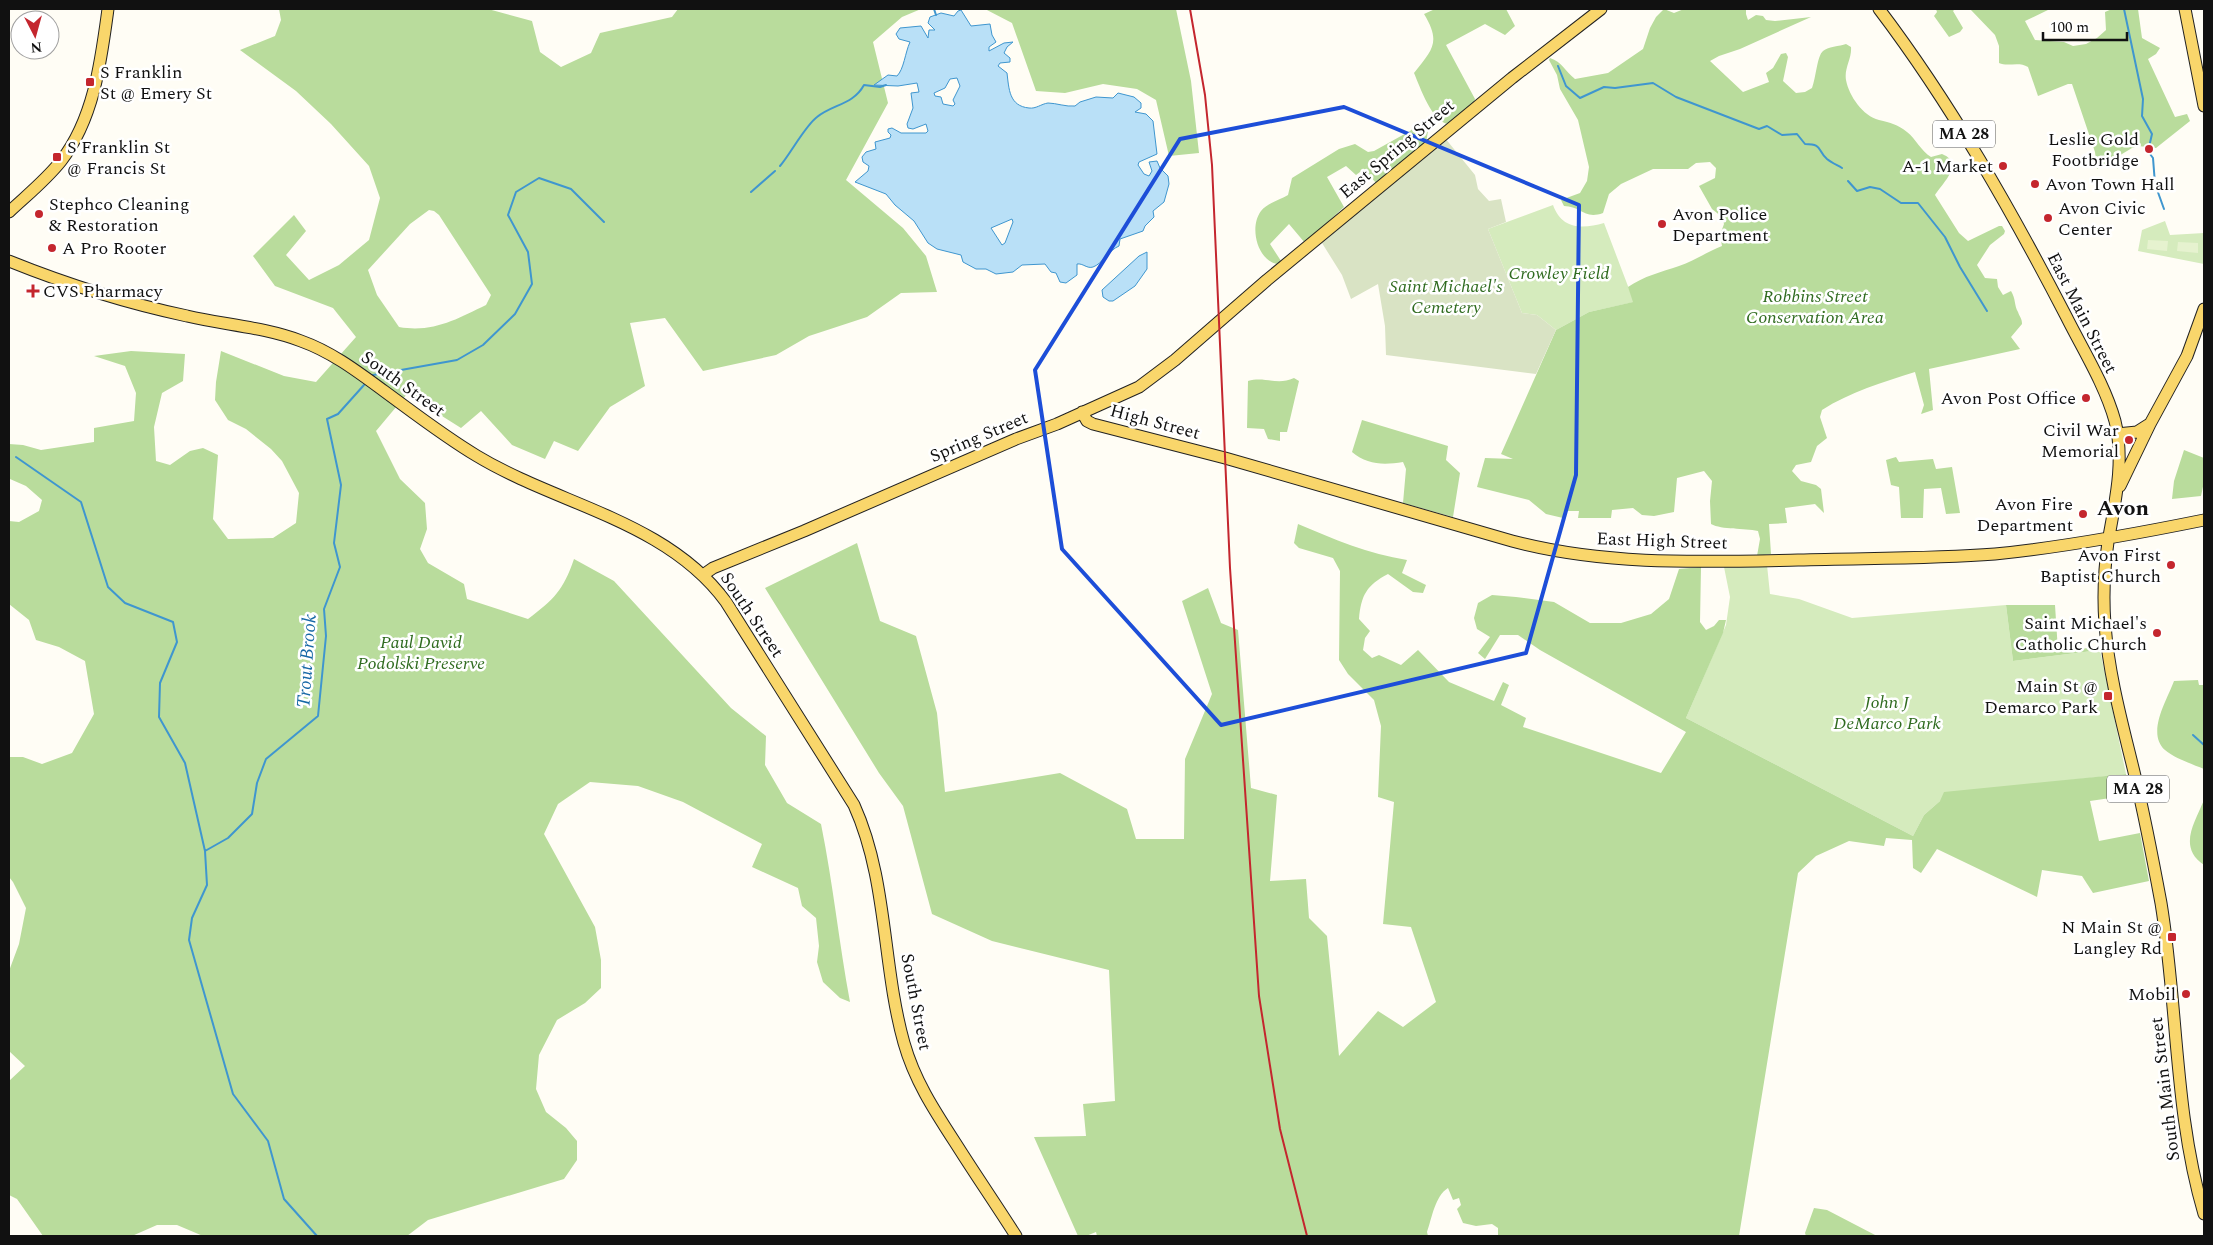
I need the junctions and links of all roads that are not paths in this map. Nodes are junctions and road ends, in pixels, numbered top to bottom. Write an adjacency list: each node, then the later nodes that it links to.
1 (108, 9): 6 (main road)
2 (1601, 9): 9 (main road, East Spring Street)
3 (1879, 9): 12 (main road, East Main Street / MA 28)
4 (2185, 9): 5 (main road)
5 (2204, 106)
6 (9, 212)
7 (9, 261): 19 (main road, South Street)
8 (2204, 309): 11 (main road)
9 (1219, 321): 10 (main road, Spring Street)
10 (1082, 412): 15 (main road, High Street); 19 (main road, Spring Street)
11 (2150, 424): 12 (main road); 13 (main road)
12 (2118, 434): 14 (main road, MA 28)
13 (2142, 438): 14 (main road); 16 (main road)
14 (2119, 447): 16 (main road, MA 28)
15 (1225, 458): 18 (main road, East High Street)
16 (2117, 492): 18 (main road, MA 28)
17 (2204, 520): 18 (main road, East High Street)
18 (2109, 538): 20 (main road, South Main Street / MA 28)
19 (706, 578): 21 (main road, South Street)
20 (2204, 1214)
21 (1016, 1236)

